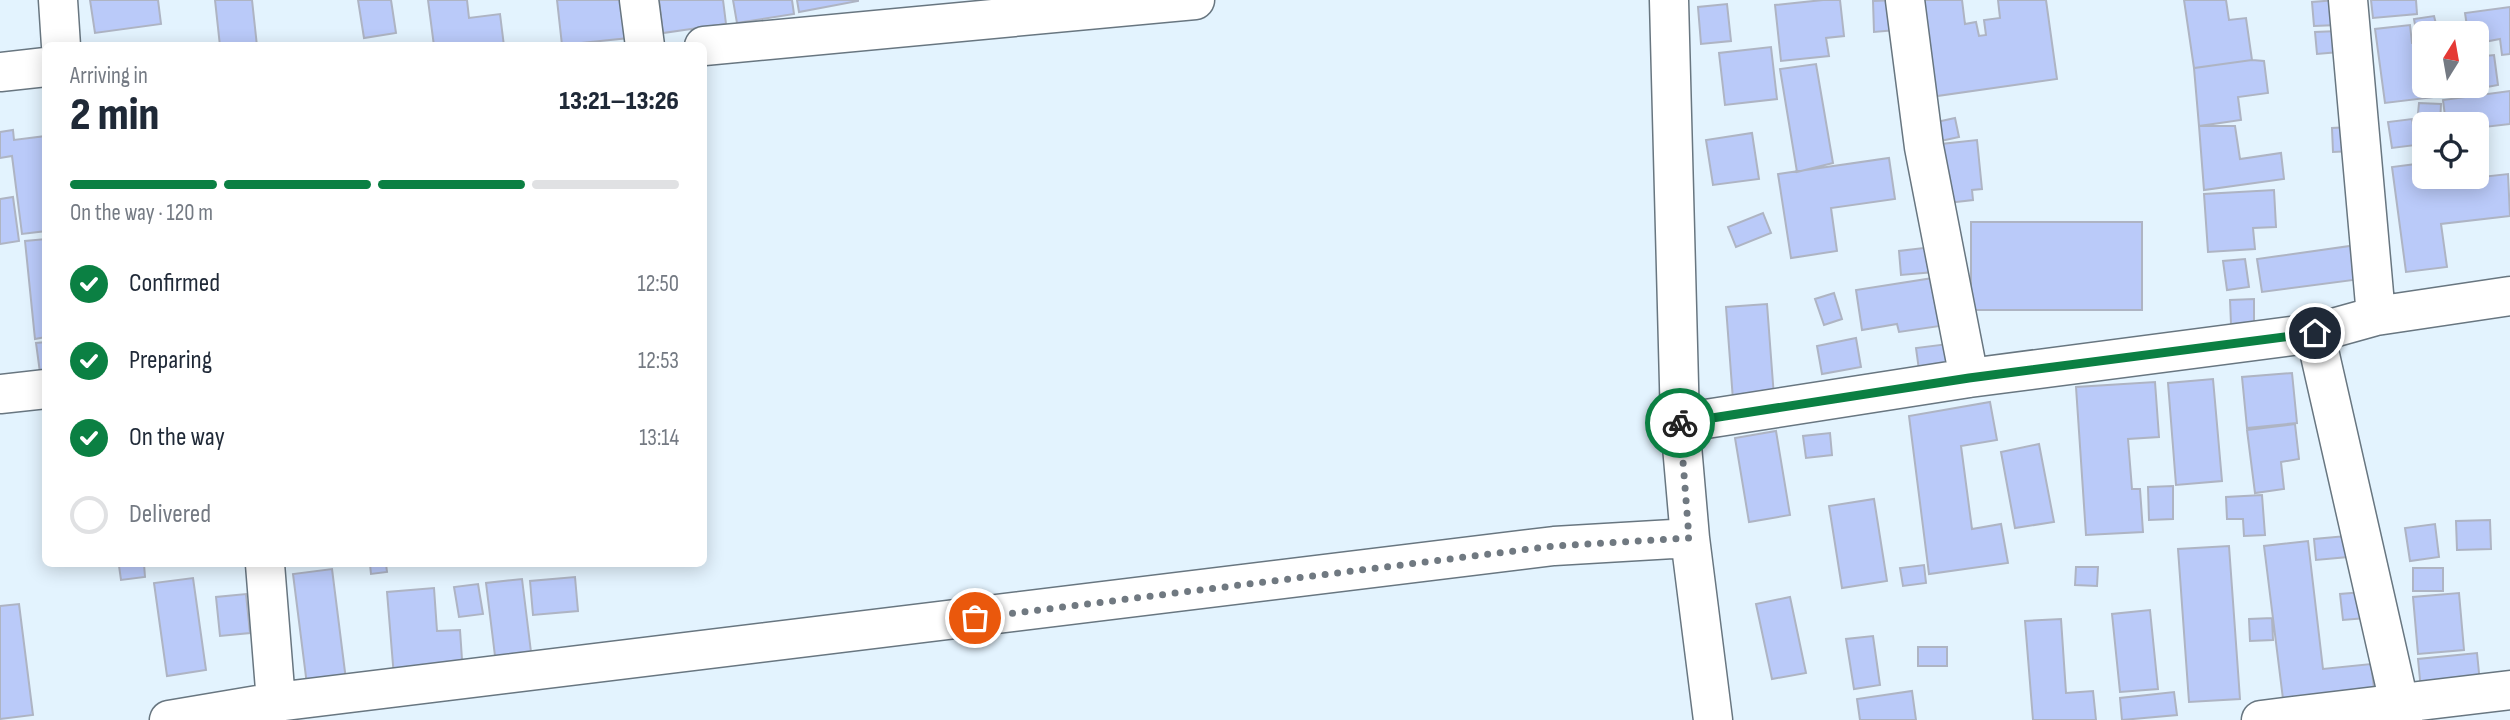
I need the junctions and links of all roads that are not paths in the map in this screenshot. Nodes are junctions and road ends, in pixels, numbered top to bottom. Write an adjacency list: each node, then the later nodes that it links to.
1 (58, 0): 7 (street)
2 (639, 0): 8 (street)
3 (1195, 0): 9 (street)
4 (1669, 0): 18 (street)
5 (1905, 0): 15 (street)
6 (2348, 0): 13 (street)
7 (61, 42)
8 (644, 42)
9 (707, 47)
10 (42, 67): 11 (street)
11 (0, 72)
12 (2510, 296): 13 (street)
13 (2376, 316): 14 (street)
14 (2315, 333): 15 (street); 23 (street)
15 (1969, 378): 18 (street)
16 (42, 389): 17 (street)
17 (0, 394)
18 (1680, 423): 19 (street)
19 (1689, 538): 22 (street); 26 (street)
20 (265, 567): 22 (street)
21 (2510, 690): 23 (street)
22 (276, 702): 24 (street)
23 (2400, 711): 27 (street)
24 (226, 715): 25 (street)
25 (169, 720)
26 (1713, 720)
27 (2261, 720)

